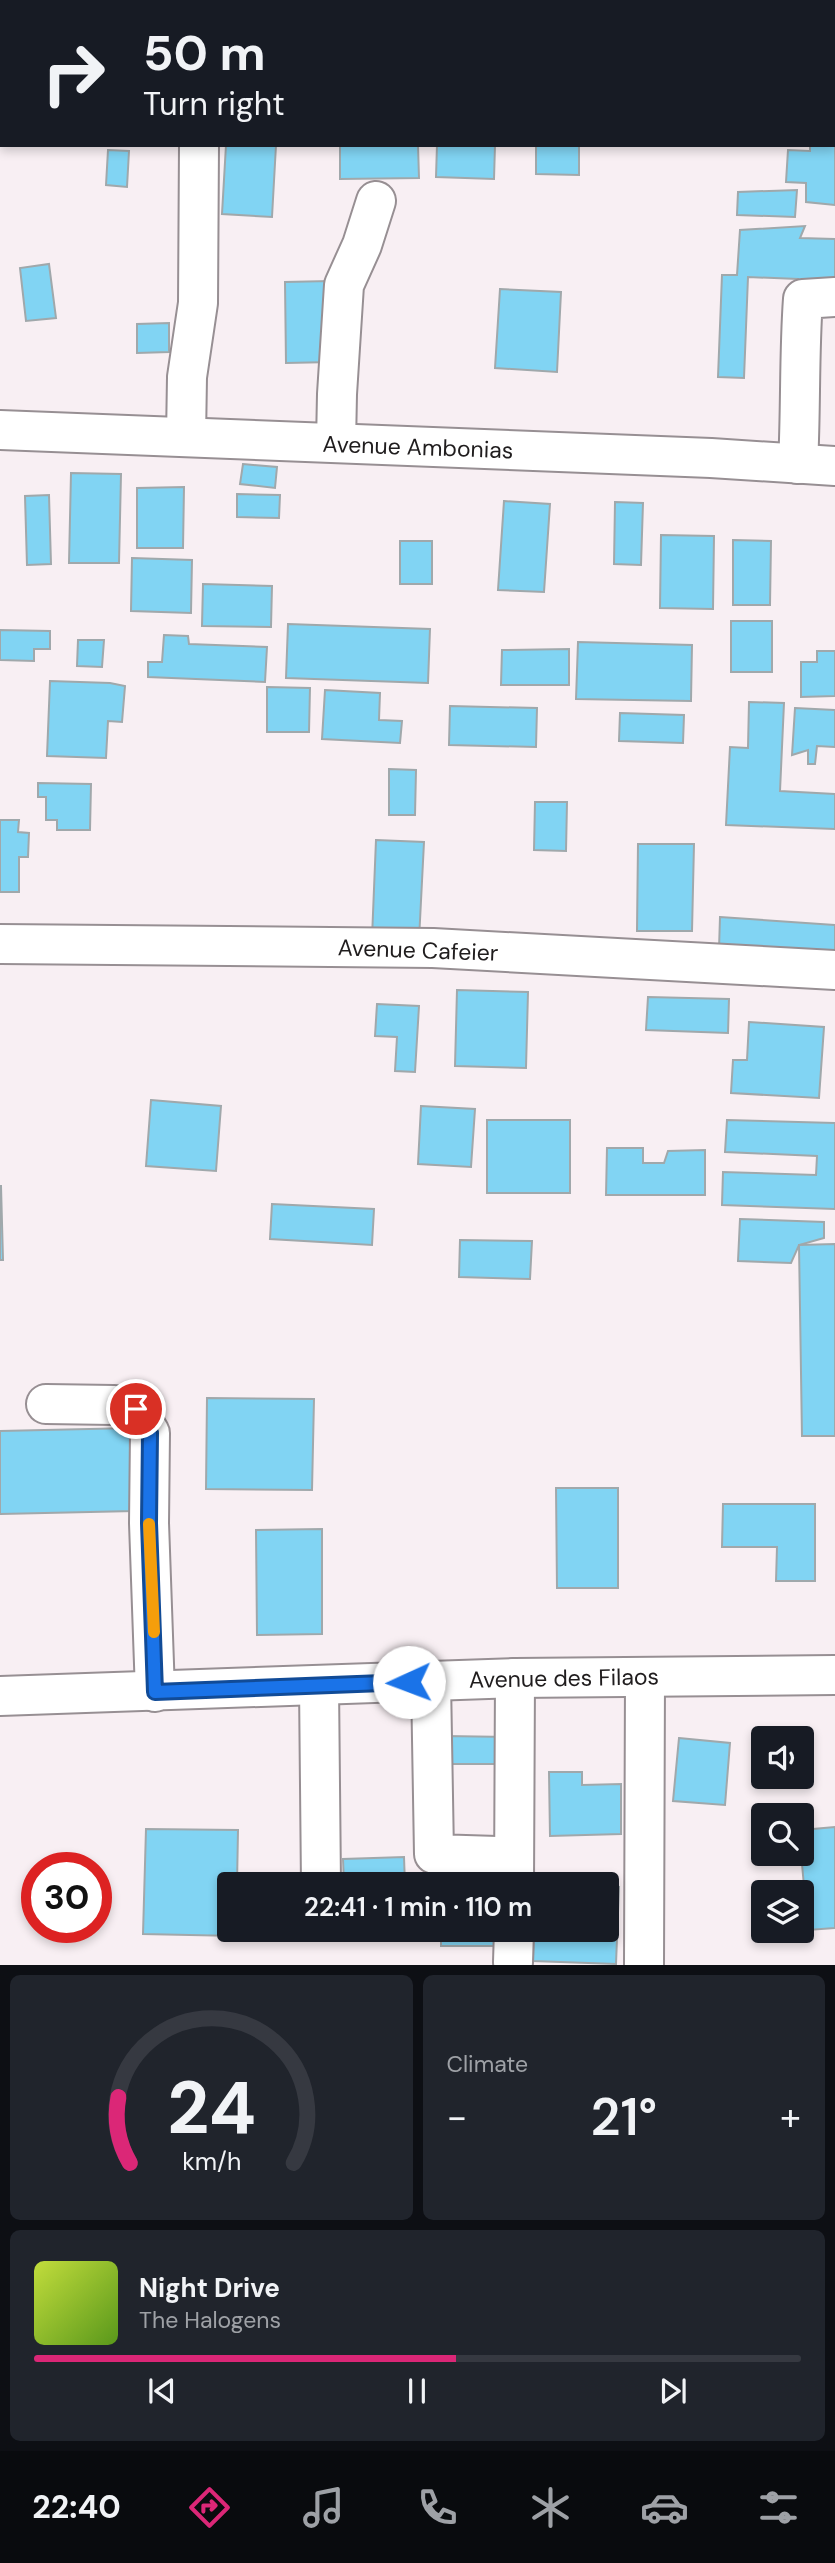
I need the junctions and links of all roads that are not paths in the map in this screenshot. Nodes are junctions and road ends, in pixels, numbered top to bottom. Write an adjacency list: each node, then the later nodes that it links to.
1 (199, 147): 5 (street)
2 (376, 201): 6 (street)
3 (835, 297): 7 (street)
4 (0, 430): 5 (street, Avenue Ambonias)
5 (186, 437): 6 (street, Avenue Ambonias)
6 (336, 443): 7 (street, Avenue Ambonias)
7 (797, 464): 8 (street, Avenue Ambonias)
8 (835, 466)
9 (0, 944): 10 (street, Avenue Cafeier)
10 (835, 970)
11 (46, 1404): 17 (street)
12 (835, 1675): 13 (street, Avenue des Filaos)
13 (645, 1677): 14 (street, Avenue des Filaos); 21 (street)
14 (515, 1678): 15 (street, Avenue des Filaos); 19 (street)
15 (431, 1681): 16 (street, Avenue des Filaos); 19 (street)
16 (319, 1685): 17 (street, Avenue des Filaos); 20 (street)
17 (155, 1692): 18 (street, Avenue des Filaos)
18 (0, 1696)
19 (505, 1870)
20 (321, 1872)
21 (645, 1965)

